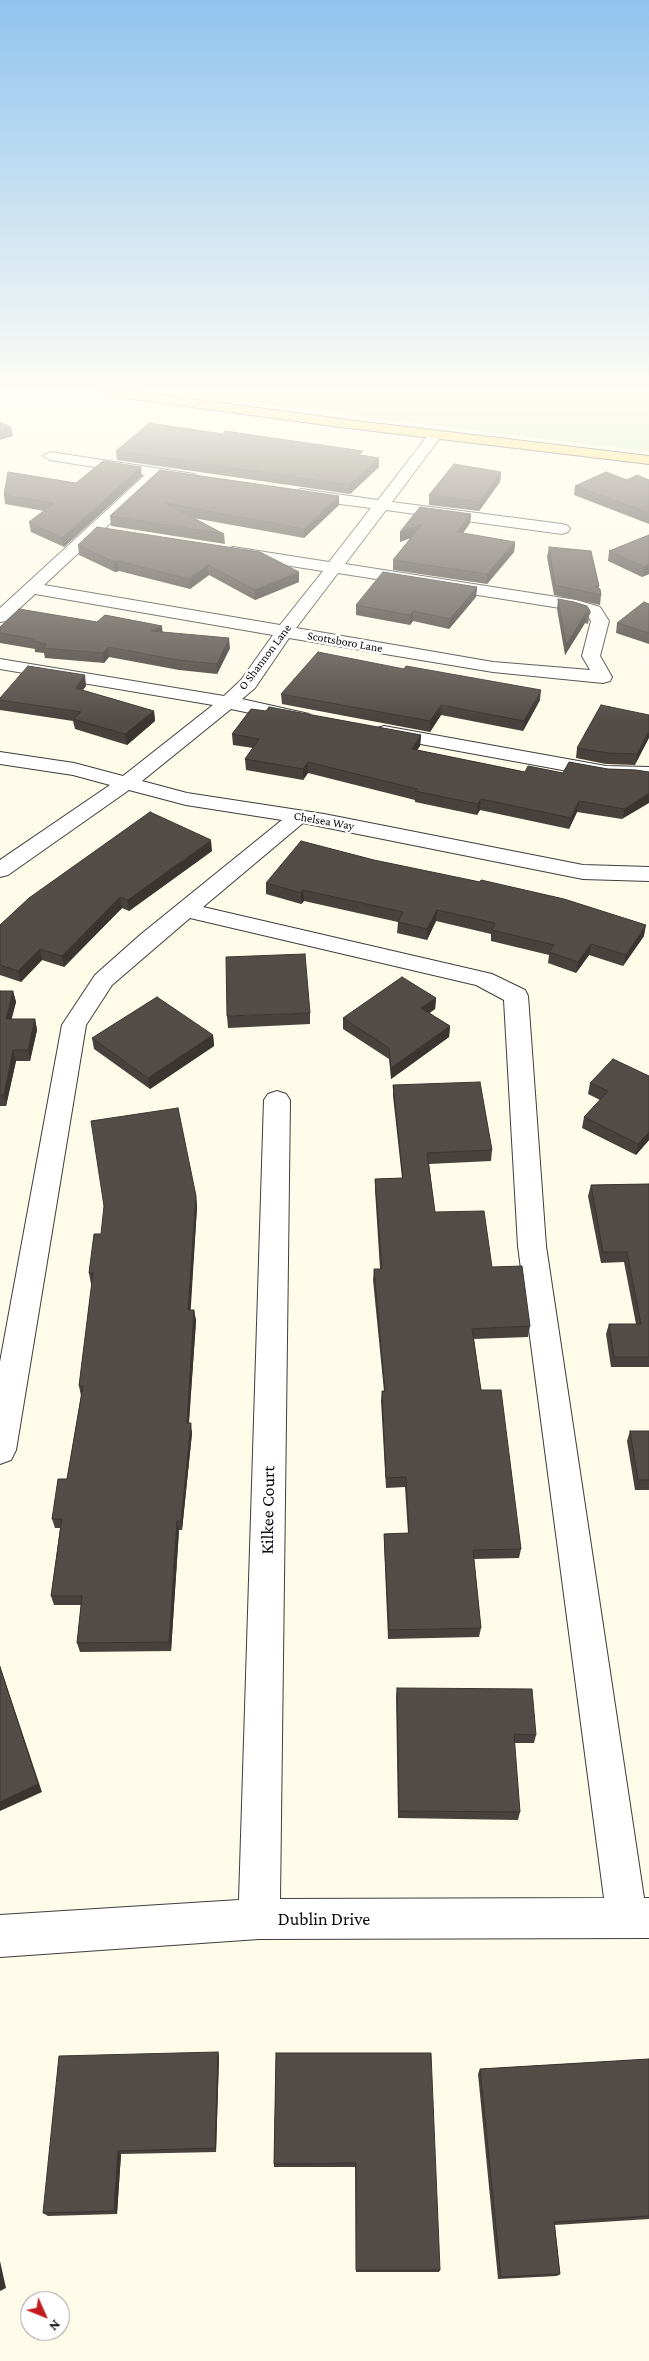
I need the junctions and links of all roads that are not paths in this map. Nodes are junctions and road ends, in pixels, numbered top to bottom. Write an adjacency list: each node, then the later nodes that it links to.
1 (125, 502): 6 (street)
2 (357, 502): 4 (street)
3 (385, 502): 4 (street, O Shannon Lane)
4 (382, 506): 5 (street); 9 (street, O Shannon Lane)
5 (562, 529)
6 (95, 530): 7 (street); 10 (street)
7 (113, 533)
8 (213, 549): 9 (street)
9 (334, 568): 12 (street, O Shannon Lane); 12 (street, Scottsboro Lane)
10 (29, 588): 11 (street); 12 (street, Scottsboro Lane)
11 (0, 617)
12 (285, 631): 14 (street, O Shannon Lane)
13 (0, 664): 14 (street)
14 (228, 702): 15 (street); 19 (street, O Shannon Lane)
15 (325, 722)
16 (362, 728): 18 (street)
17 (0, 758): 19 (street, Chelsea Way)
18 (649, 773)
19 (126, 783): 20 (street, Chelsea Way); 21 (street, O Shannon Lane)
20 (298, 816): 22 (street, Chelsea Way); 23 (street)
21 (0, 870)
22 (649, 874)
23 (186, 910): 25 (street); 26 (street)
24 (277, 1100): 27 (street, Kilkee Court)
25 (0, 1450)
26 (638, 1918): 27 (street, Dublin Drive)
27 (259, 1919): 28 (street, Dublin Drive)
28 (0, 1936)

